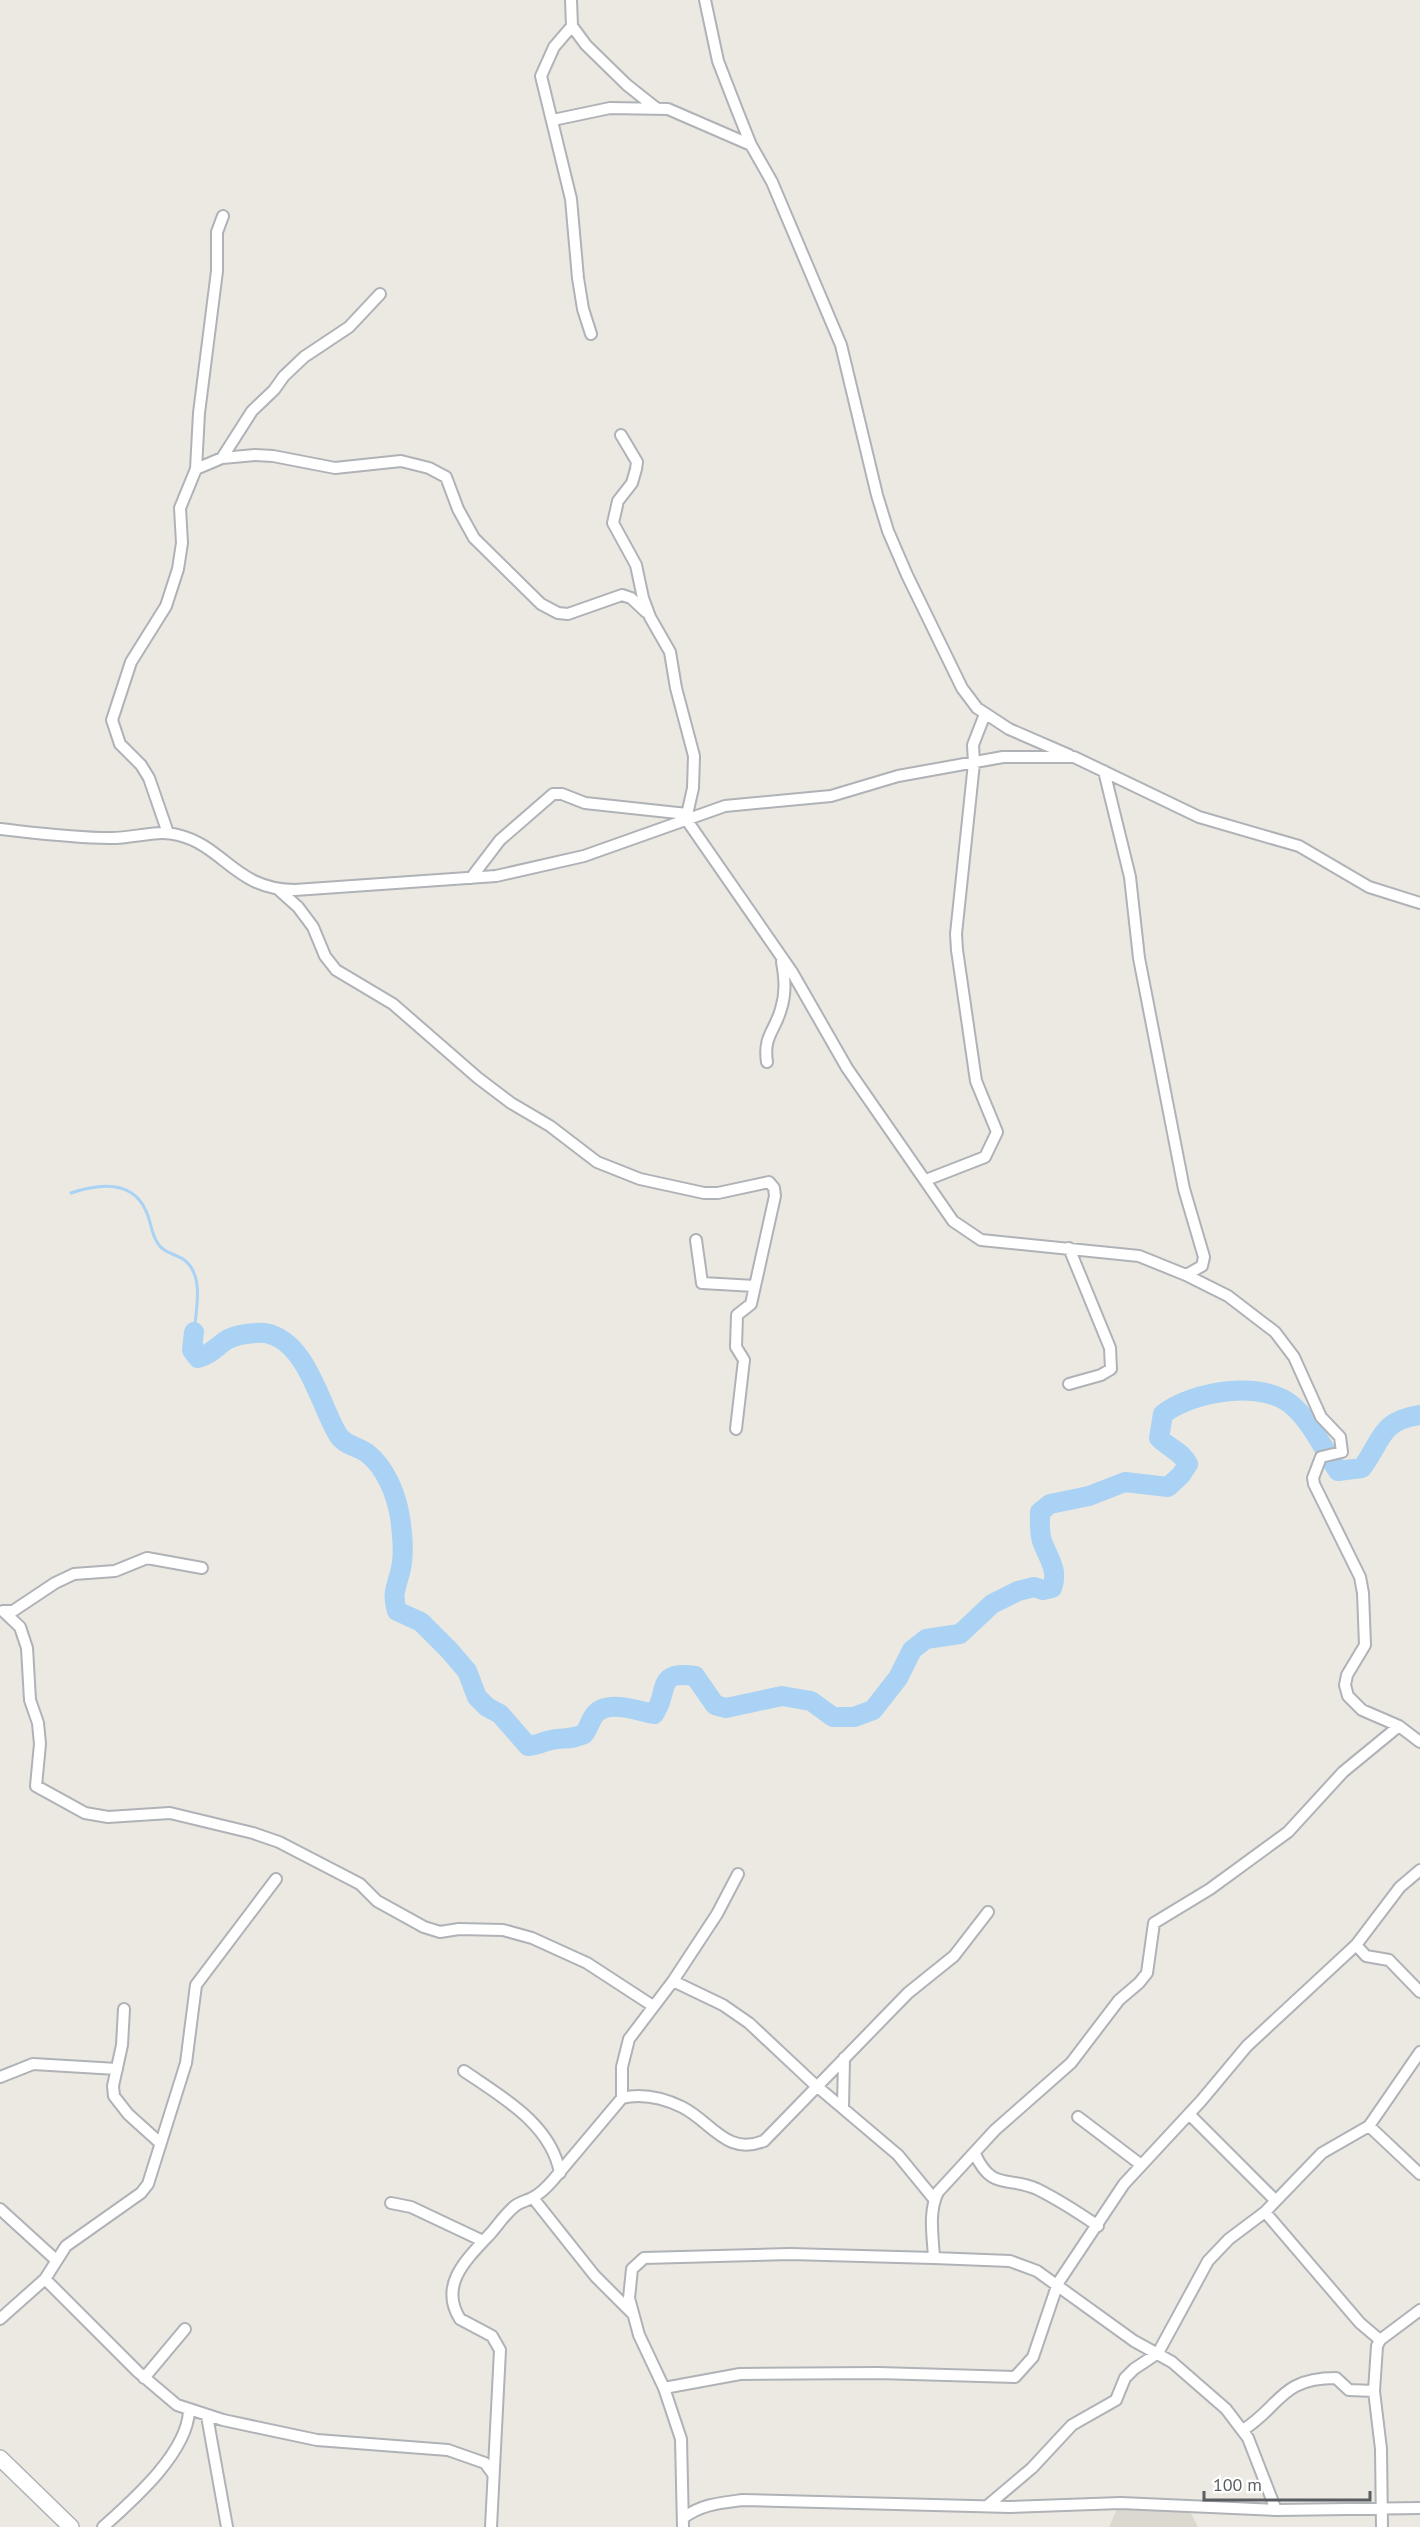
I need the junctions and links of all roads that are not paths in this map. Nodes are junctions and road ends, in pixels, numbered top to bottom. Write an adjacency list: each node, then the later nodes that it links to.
1 (572, 0): 3 (street)
2 (705, 0): 6 (street)
3 (572, 26): 4 (street); 5 (street)
4 (656, 108): 5 (street); 6 (street)
5 (553, 120): 9 (street)
6 (751, 145): 14 (street)
7 (224, 216): 12 (street)
8 (380, 294): 11 (street)
9 (591, 334)
10 (621, 435): 13 (street)
11 (222, 459): 12 (street); 13 (street)
12 (196, 469): 20 (street)
13 (650, 615): 18 (street)
14 (985, 714): 15 (street); 16 (street)
15 (1074, 757): 16 (street); 17 (street)
16 (974, 763): 18 (street); 26 (street)
17 (1104, 771): 23 (street); 29 (street)
18 (687, 816): 21 (street); 21 (street); 24 (street)
19 (0, 829): 20 (street)
20 (168, 833): 22 (street)
21 (471, 878): 22 (street)
22 (279, 890): 30 (street)
23 (1420, 903)
24 (782, 958): 25 (street); 26 (street)
25 (767, 1062)
26 (926, 1180): 28 (street)
27 (696, 1240): 30 (street)
28 (1069, 1248): 29 (street); 31 (street)
29 (1186, 1275): 35 (street)
30 (755, 1286): 32 (street)
31 (1069, 1384)
32 (736, 1429)
33 (201, 1568): 34 (street)
34 (2, 1610): 44 (street)
35 (1400, 1726): 36 (street); 58 (street)
36 (1420, 1742)
37 (1420, 1870): 41 (street)
38 (738, 1874): 42 (street)
39 (276, 1879): 57 (street)
40 (987, 1912): 47 (street)
41 (1356, 1945): 43 (street); 54 (street)
42 (673, 1981): 44 (street); 51 (street)
43 (1420, 1992)
44 (653, 2006): 52 (street)
45 (124, 2009): 48 (street)
46 (1420, 2052): 56 (street)
47 (844, 2058): 51 (street); 53 (street)
48 (117, 2069): 50 (street); 57 (street)
49 (464, 2071): 60 (street)
50 (0, 2077)
51 (817, 2086): 52 (street); 53 (street)
52 (622, 2098): 60 (street)
53 (843, 2108): 63 (street)
54 (1189, 2114): 59 (street); 64 (street)
55 (1078, 2117): 59 (street)
56 (1369, 2126): 61 (street); 64 (street)
57 (159, 2142): 71 (street)
58 (975, 2154): 63 (street); 68 (street)
59 (1140, 2164): 68 (street)
60 (560, 2173): 62 (street)
61 (1420, 2174)
62 (533, 2198): 69 (street); 75 (street)
63 (934, 2199): 70 (street)
64 (1275, 2200): 67 (street)
65 (391, 2203): 69 (street)
66 (0, 2209): 71 (street)
67 (1265, 2212): 78 (street); 79 (street)
68 (1098, 2226): 73 (street)
69 (483, 2241): 87 (street)
70 (934, 2258): 73 (street); 75 (street)
71 (56, 2260): 72 (street)
72 (45, 2279): 76 (street); 80 (street)
73 (1058, 2283): 79 (street); 81 (street)
74 (1420, 2310): 78 (street)
75 (633, 2314): 81 (street)
76 (0, 2319)
77 (185, 2328): 80 (street)
78 (1380, 2340): 82 (street)
79 (1158, 2353): 85 (street); 88 (street)
80 (144, 2378): 83 (street)
81 (664, 2388): 92 (street)
82 (1374, 2391): 85 (street); 89 (street)
83 (189, 2411): 84 (street); 94 (street)
84 (207, 2416): 87 (street); 95 (street)
85 (1243, 2430): 91 (street)
86 (0, 2458): 93 (street)
87 (493, 2474): 96 (street)
88 (987, 2506): 91 (street); 92 (street)
89 (1381, 2508): 90 (street); 91 (street); 97 (street)
90 (1420, 2508)
91 (1276, 2510)
92 (683, 2522)
93 (71, 2527)
94 (103, 2527)
95 (227, 2527)
96 (491, 2527)
97 (1382, 2527)

